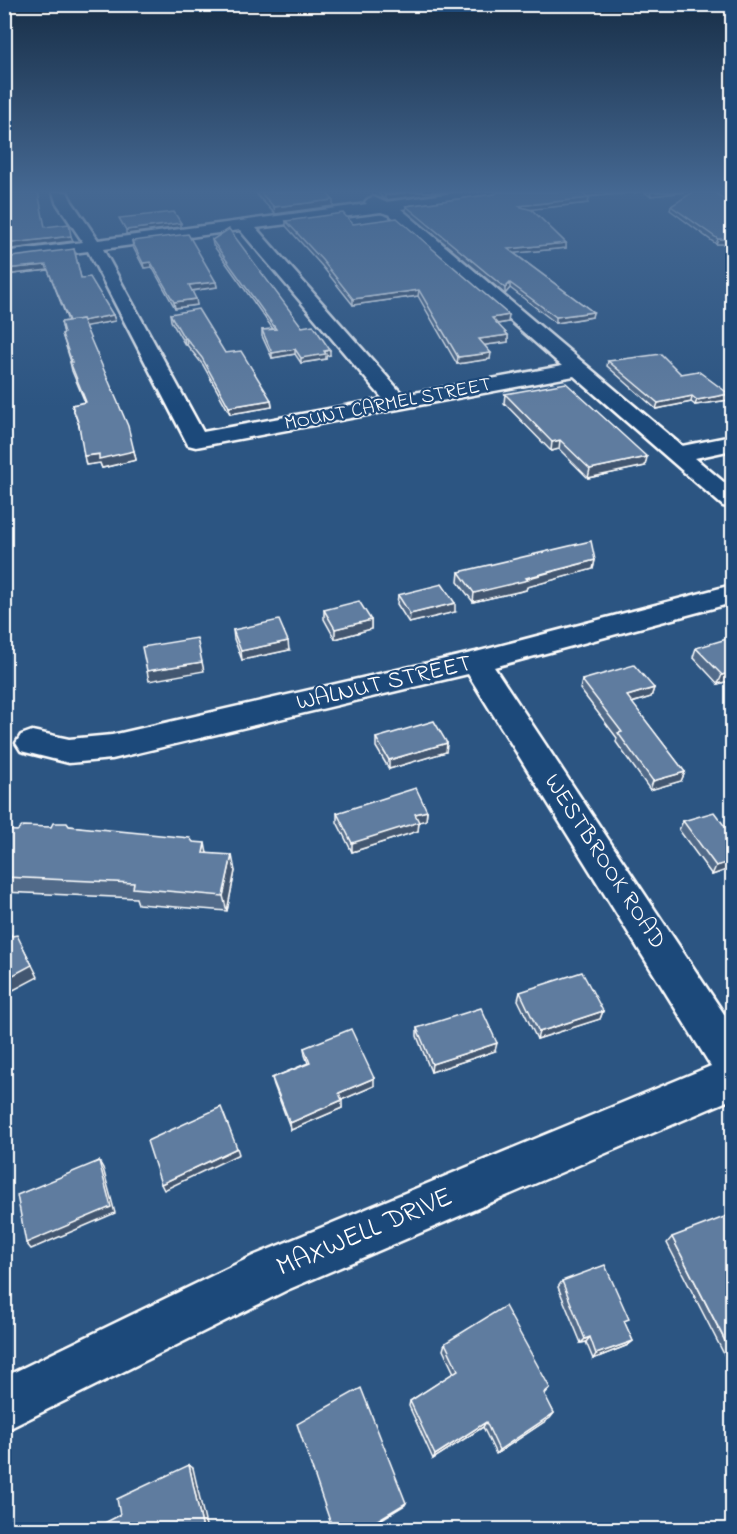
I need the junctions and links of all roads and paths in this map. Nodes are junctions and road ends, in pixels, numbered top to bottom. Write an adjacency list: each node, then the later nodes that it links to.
1 (103, 264): 5 (street, MOUNT CARMEL STREET)
2 (277, 264): 5 (street)
3 (453, 264): 4 (street)
4 (579, 369): 5 (street, MOUNT CARMEL STREET); 7 (street)
5 (398, 403)
6 (732, 443): 7 (street)
7 (679, 454): 8 (street)
8 (732, 501)
9 (732, 594): 10 (street, WALNUT STREET)
10 (476, 662): 11 (street, WALNUT STREET); 12 (street, WESTBROOK ROAD)
11 (32, 743)
12 (732, 1062)
13 (732, 1078): 14 (street, MAXWELL DRIVE)
14 (4, 1405)

